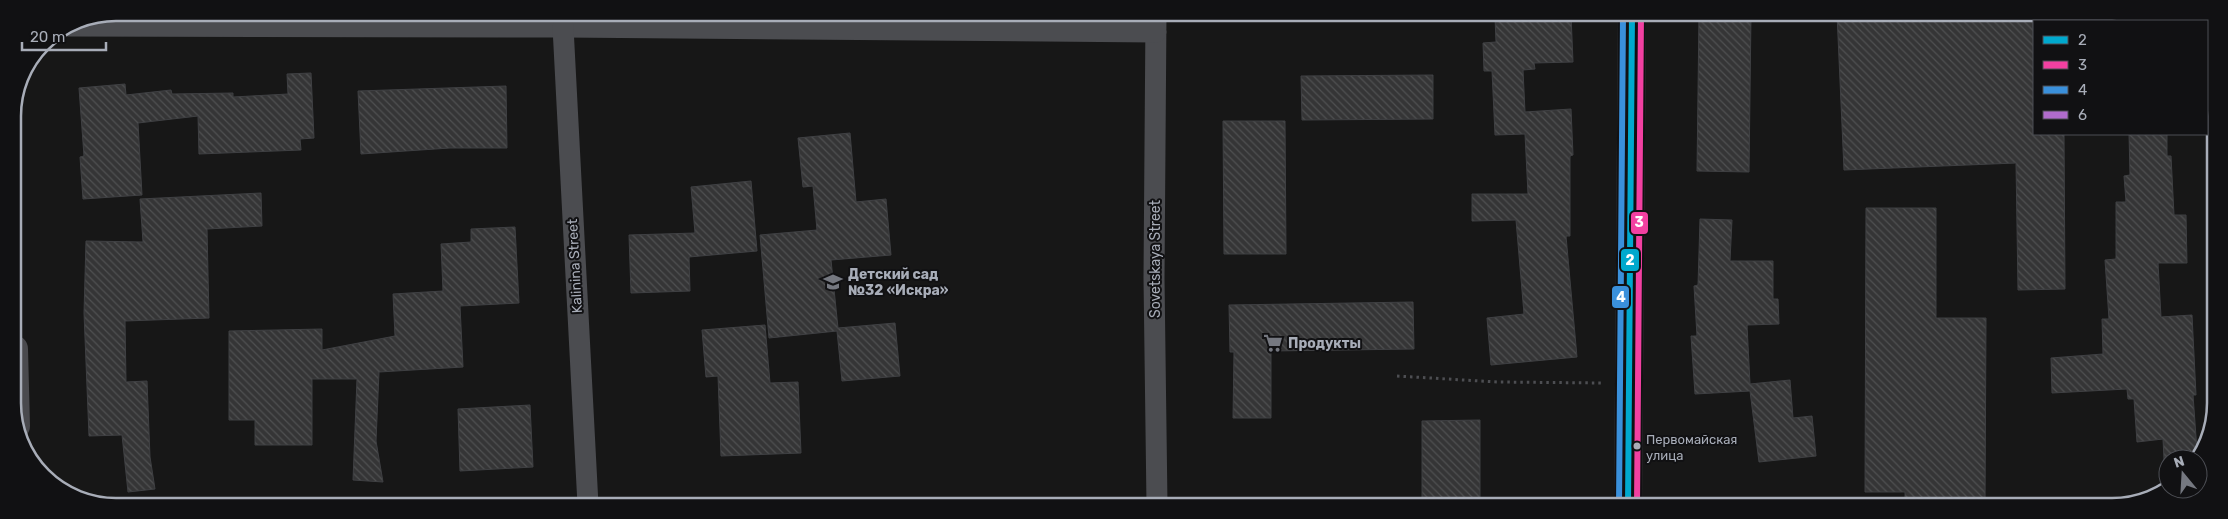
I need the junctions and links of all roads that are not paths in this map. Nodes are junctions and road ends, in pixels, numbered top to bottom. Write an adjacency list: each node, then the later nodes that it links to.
1 (1632, 21): 7 (main road)
2 (1156, 23): 4 (street); 6 (street, Sovetskaya Street)
3 (86, 26): 4 (street)
4 (563, 27): 5 (street, Kalinina Street)
5 (588, 498)
6 (1157, 498)
7 (1628, 498)

